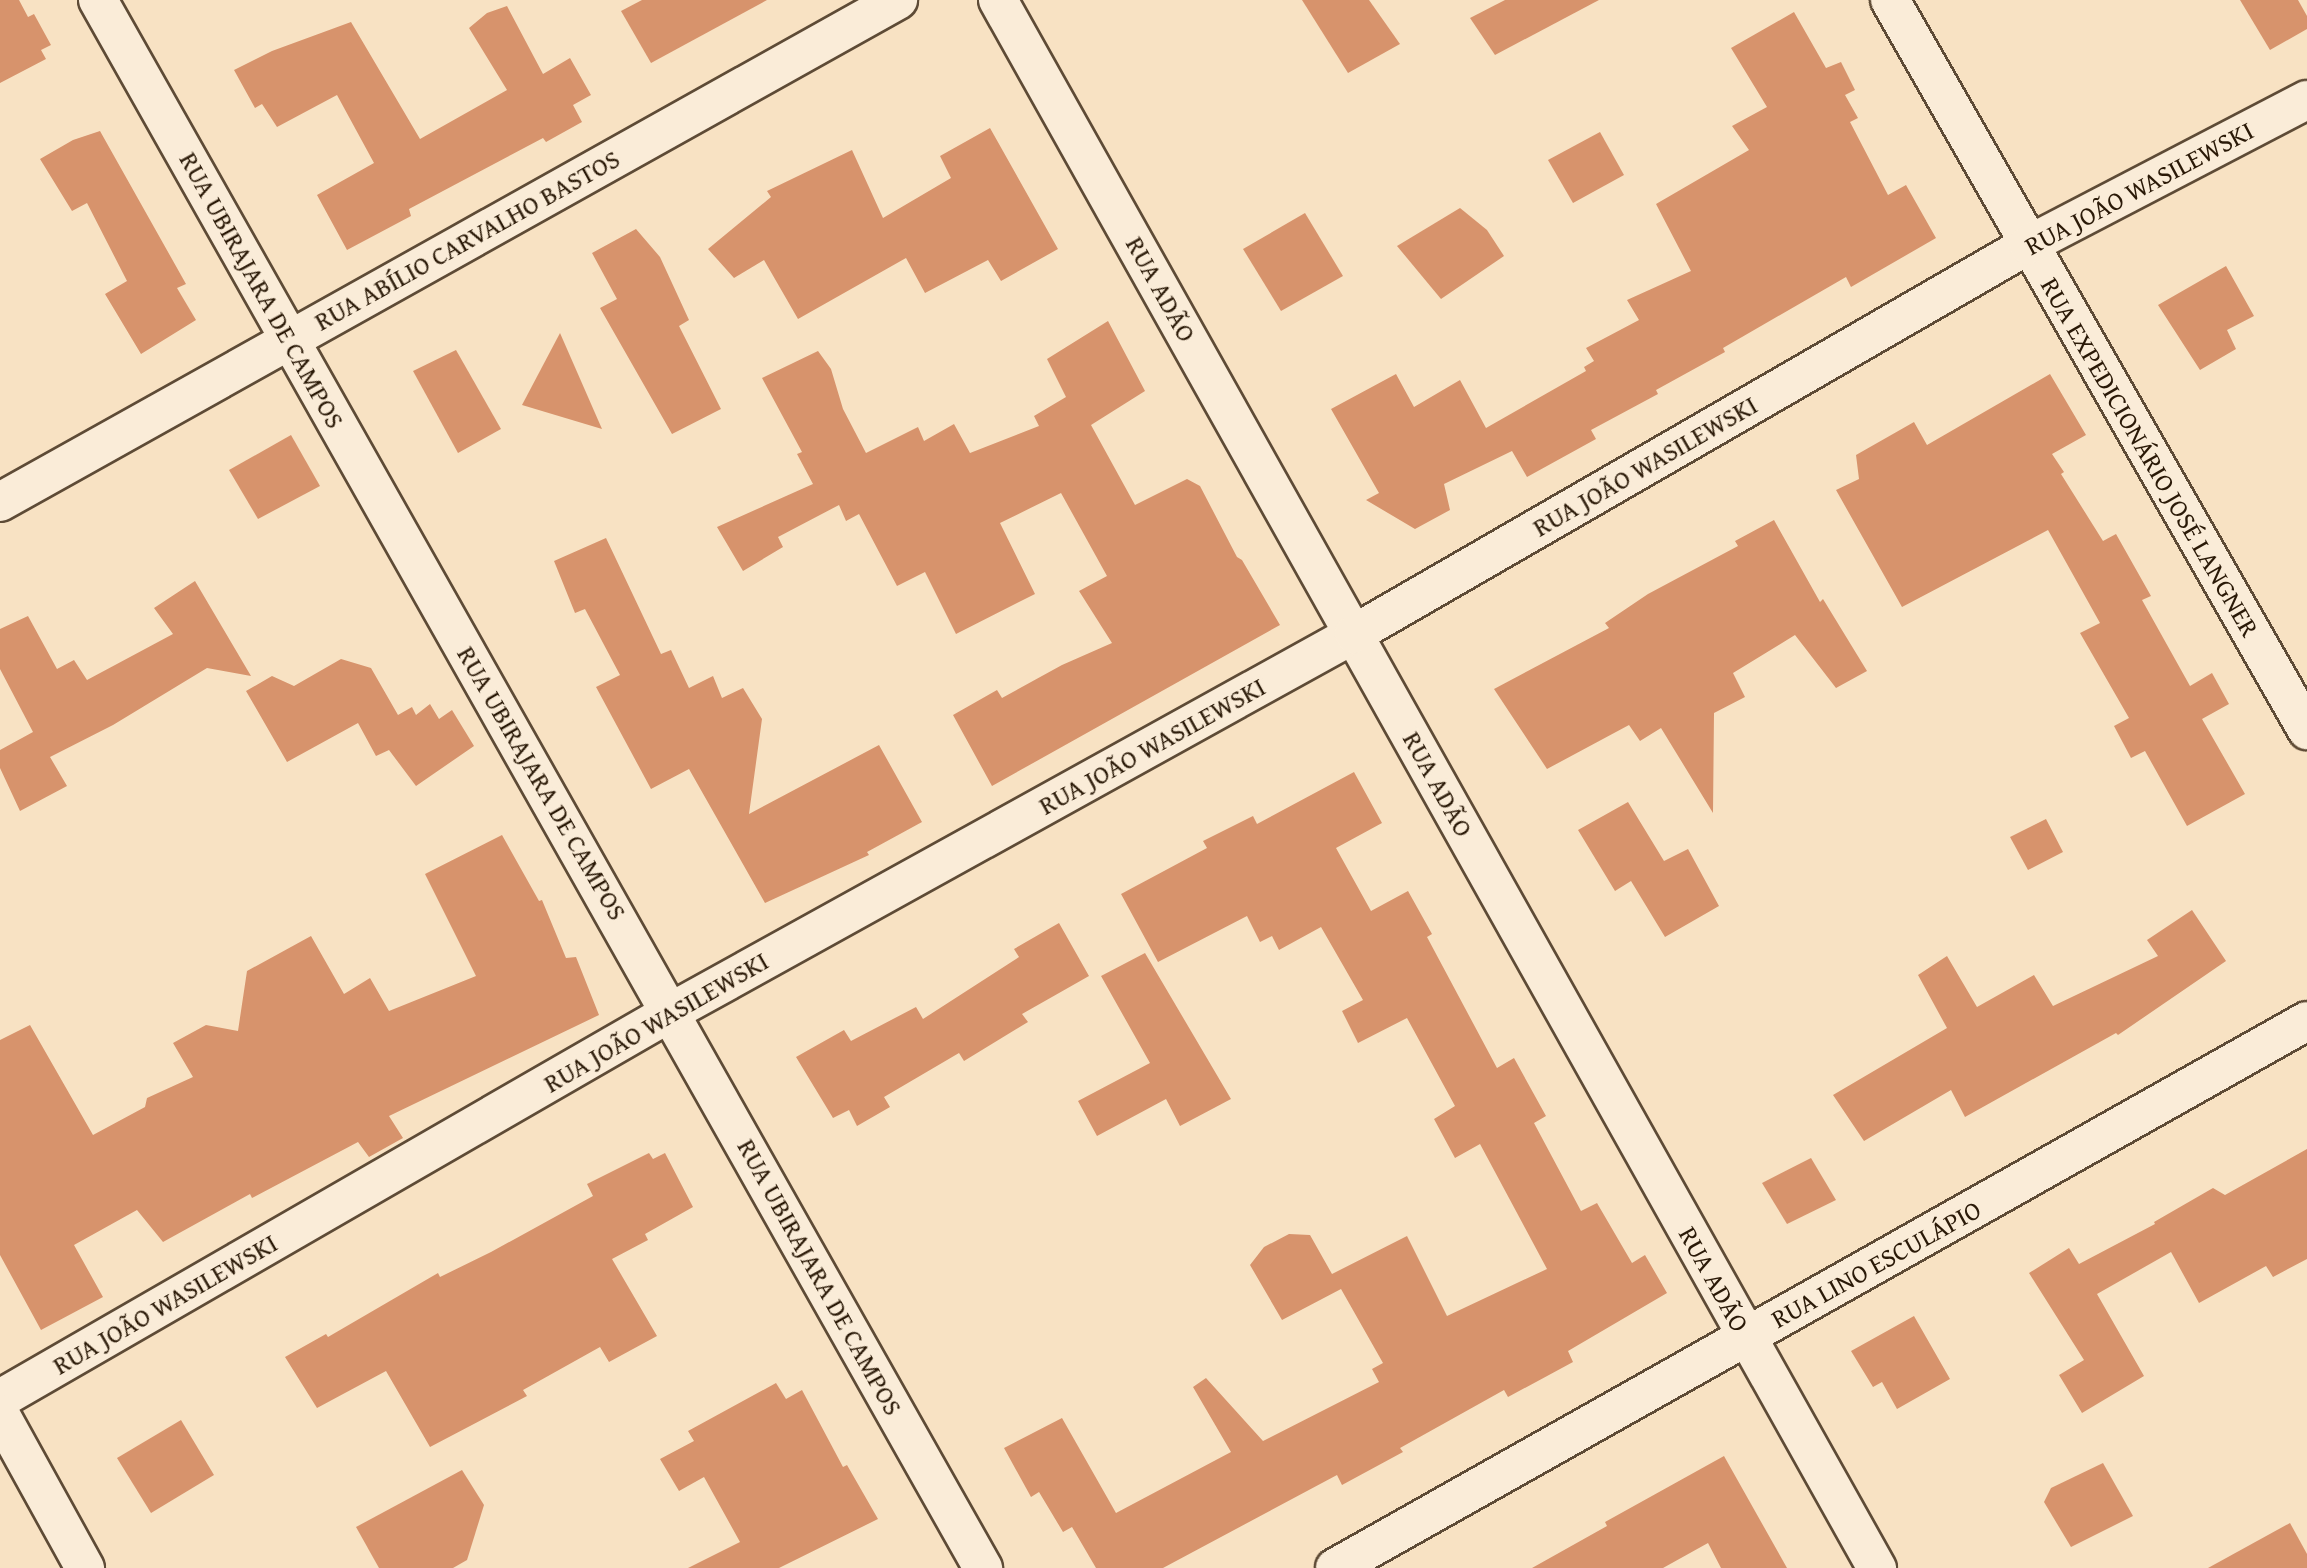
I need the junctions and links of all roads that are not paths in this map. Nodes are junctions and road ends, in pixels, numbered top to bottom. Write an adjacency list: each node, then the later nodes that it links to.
1 (98, 0): 7 (street, RUA UBIRAJARA DE CAMPOS)
2 (898, 0): 7 (street, RUA ABÍLIO CARVALHO BASTOS)
3 (998, 0): 9 (street, RUA ADÃO)
4 (1890, 0): 6 (street, RUA EXPEDICIONÁRIO JOSÉ LANGNER)
5 (2307, 100): 6 (street, RUA JOÃO WASILEWSKI)
6 (2028, 245): 9 (street, RUA JOÃO WASILEWSKI); 10 (street, RUA EXPEDICIONÁRIO JOSÉ LANGNER)
7 (289, 339): 8 (street, RUA ABÍLIO CARVALHO BASTOS); 11 (street, RUA UBIRAJARA DE CAMPOS)
8 (0, 502)
9 (1354, 634): 11 (street, RUA JOÃO WASILEWSKI); 13 (street, RUA ADÃO)
10 (2307, 730)
11 (671, 1012): 14 (street, RUA JOÃO WASILEWSKI); 17 (street, RUA UBIRAJARA DE CAMPOS)
12 (2307, 1021): 13 (street, RUA LINO ESCULÁPIO)
13 (1747, 1337): 18 (street, RUA LINO ESCULÁPIO); 19 (street, RUA ADÃO)
14 (0, 1399)
15 (0, 1414): 16 (street)
16 (85, 1568)
17 (983, 1568)
18 (1335, 1568)
19 (1877, 1568)

